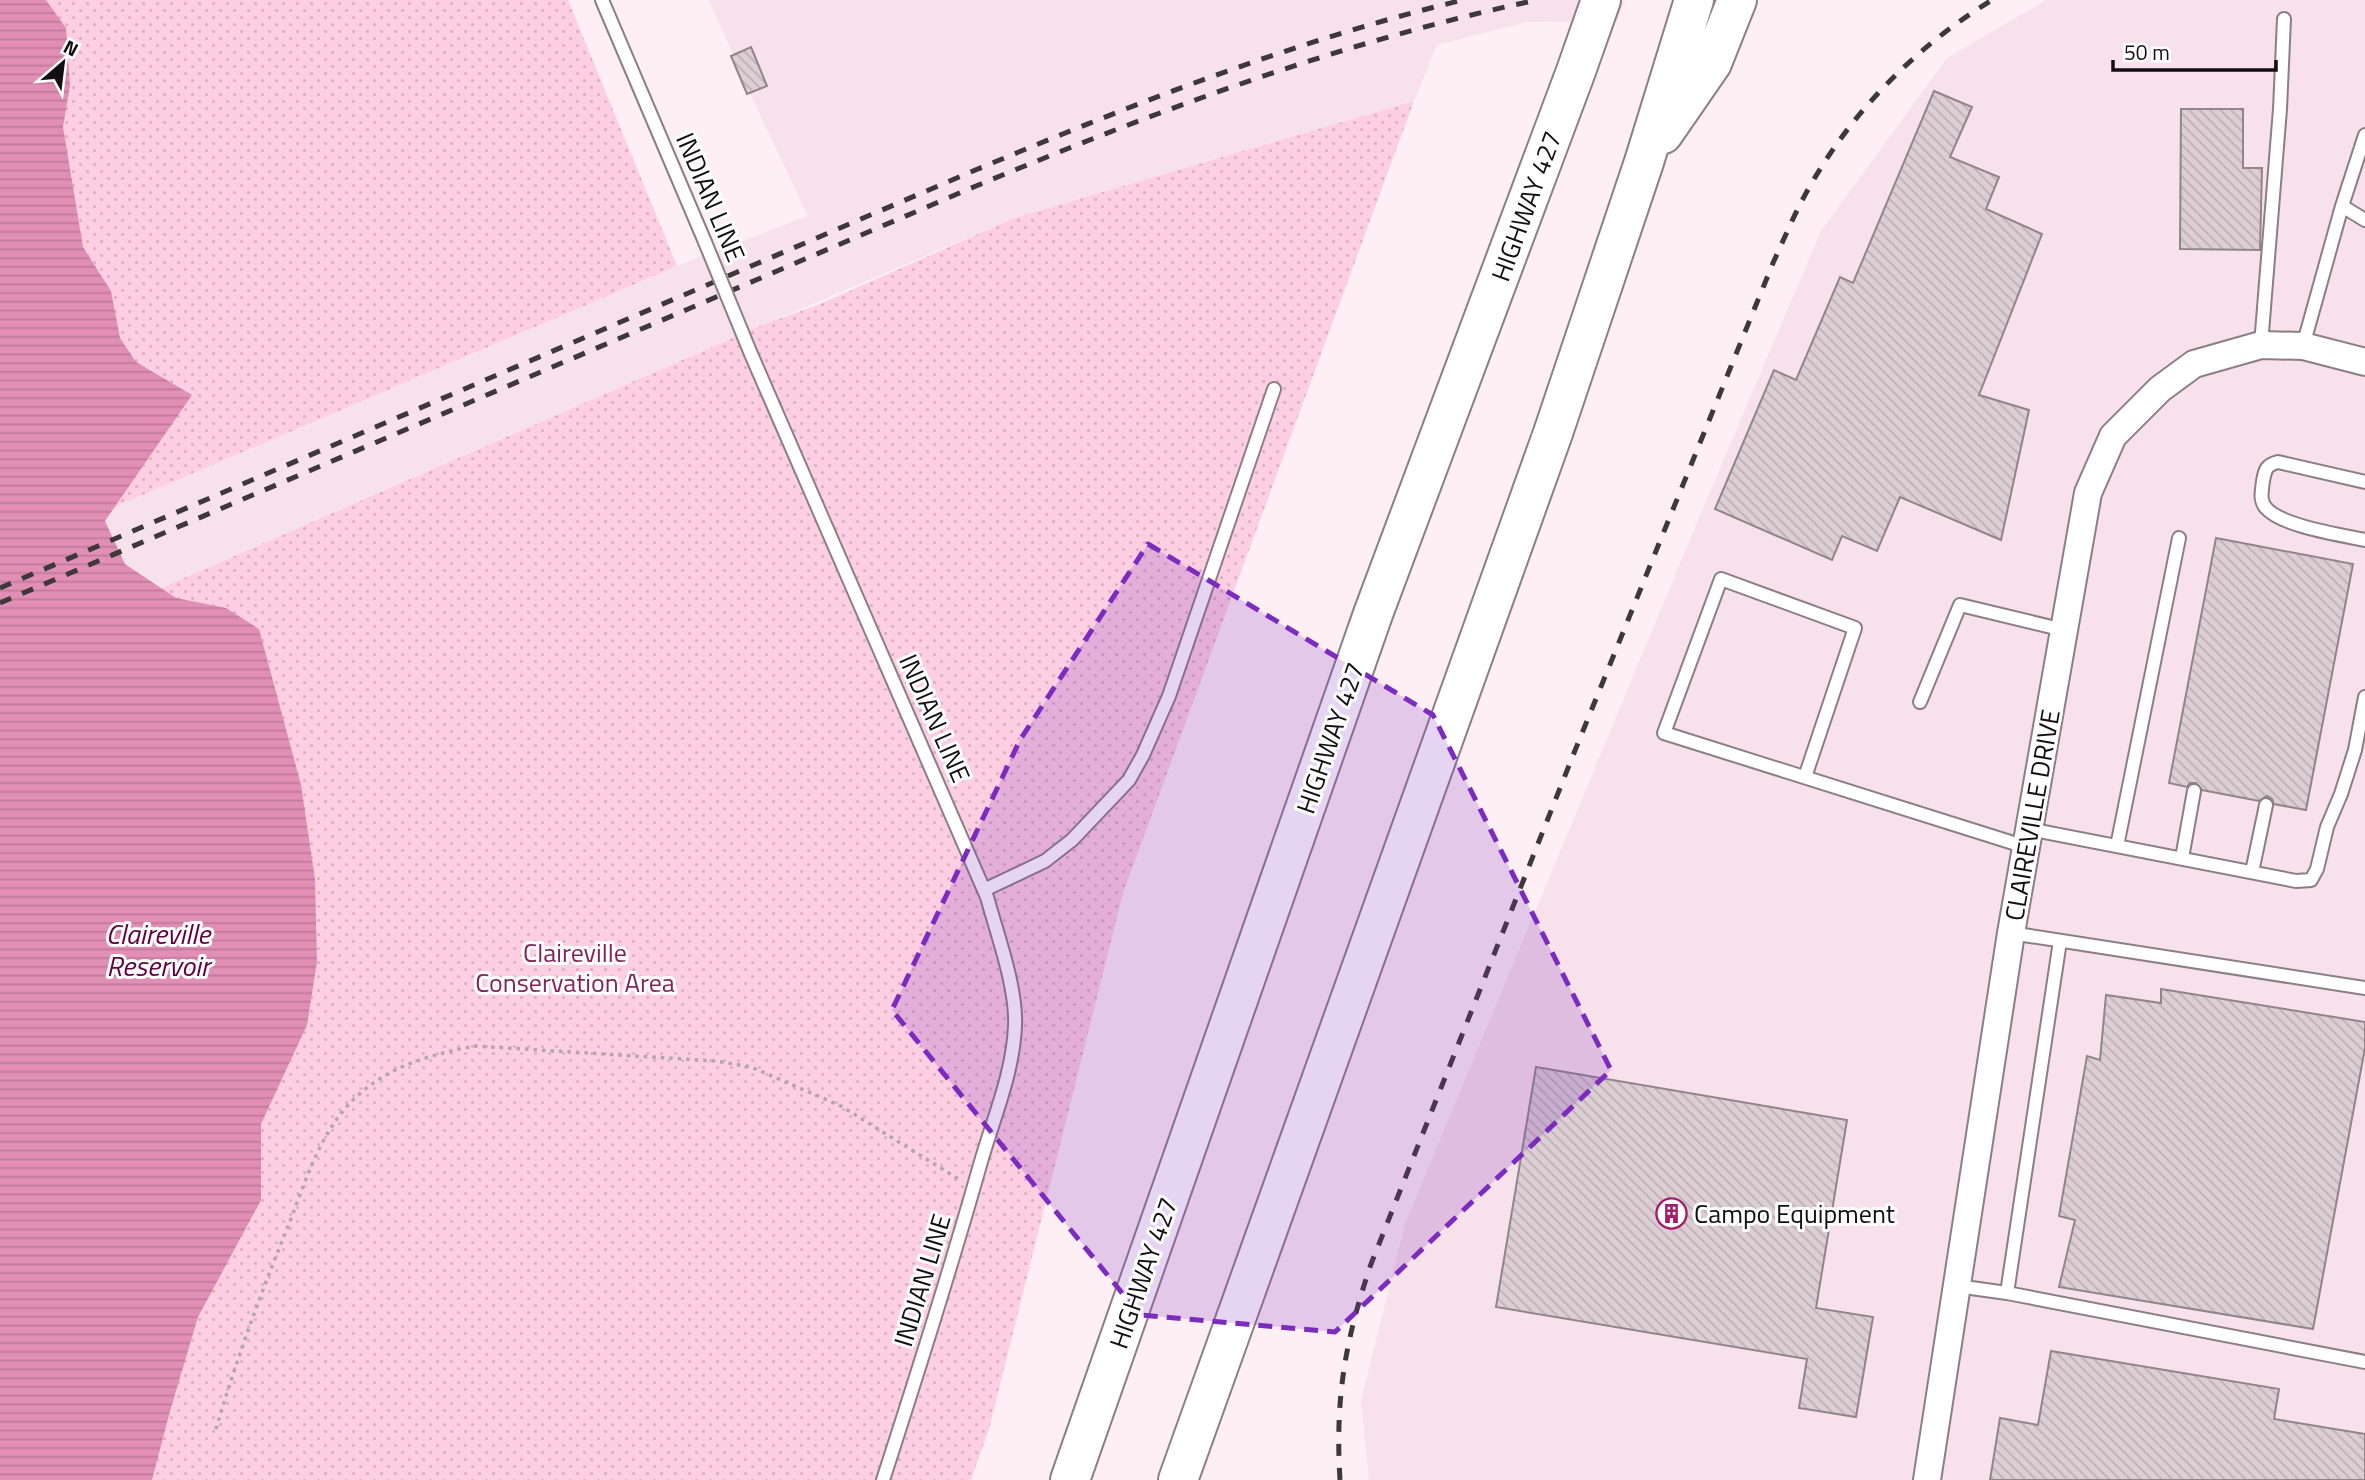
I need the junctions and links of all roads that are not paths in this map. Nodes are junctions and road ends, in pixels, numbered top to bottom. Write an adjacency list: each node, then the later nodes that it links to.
1 (602, 0): 27 (lane, INDIAN LINE, bridge)
2 (1601, 0): 35 (highway, HIGHWAY 427)
3 (1694, 0): 7 (highway)
4 (1738, 0): 7 (highway)
5 (2284, 19): 10 (lane)
6 (2365, 135): 8 (lane)
7 (1644, 162): 36 (highway)
8 (2342, 205): 9 (lane); 11 (lane)
9 (2365, 220)
10 (2261, 345): 11 (street, CLAIREVILLE DRIVE); 17 (street, CLAIREVILLE DRIVE)
11 (2303, 346): 12 (street, CLAIREVILLE DRIVE)
12 (2365, 362)
13 (1274, 388): 27 (lane)
14 (2365, 482): 16 (lane)
15 (2179, 538): 24 (lane)
16 (2365, 540)
17 (2064, 630): 19 (lane); 23 (street, CLAIREVILLE DRIVE)
18 (2365, 697): 26 (lane)
19 (1920, 702)
20 (1805, 777): 20 (lane); 23 (lane)
21 (2194, 791): 25 (lane)
22 (2266, 805): 26 (lane)
23 (2028, 838): 24 (lane); 28 (street, CLAIREVILLE DRIVE)
24 (2117, 846): 25 (lane)
25 (2182, 858): 26 (lane)
26 (2252, 872)
27 (984, 890): 34 (lane, INDIAN LINE)
28 (2011, 933): 29 (lane); 31 (street, CLAIREVILLE DRIVE)
29 (2060, 941): 30 (lane); 32 (lane)
30 (2365, 988)
31 (1957, 1286): 32 (lane); 37 (street, CLAIREVILLE DRIVE)
32 (2007, 1293): 33 (lane)
33 (2365, 1362)
34 (883, 1480)
35 (1070, 1480)
36 (1178, 1480)
37 (1927, 1480)

